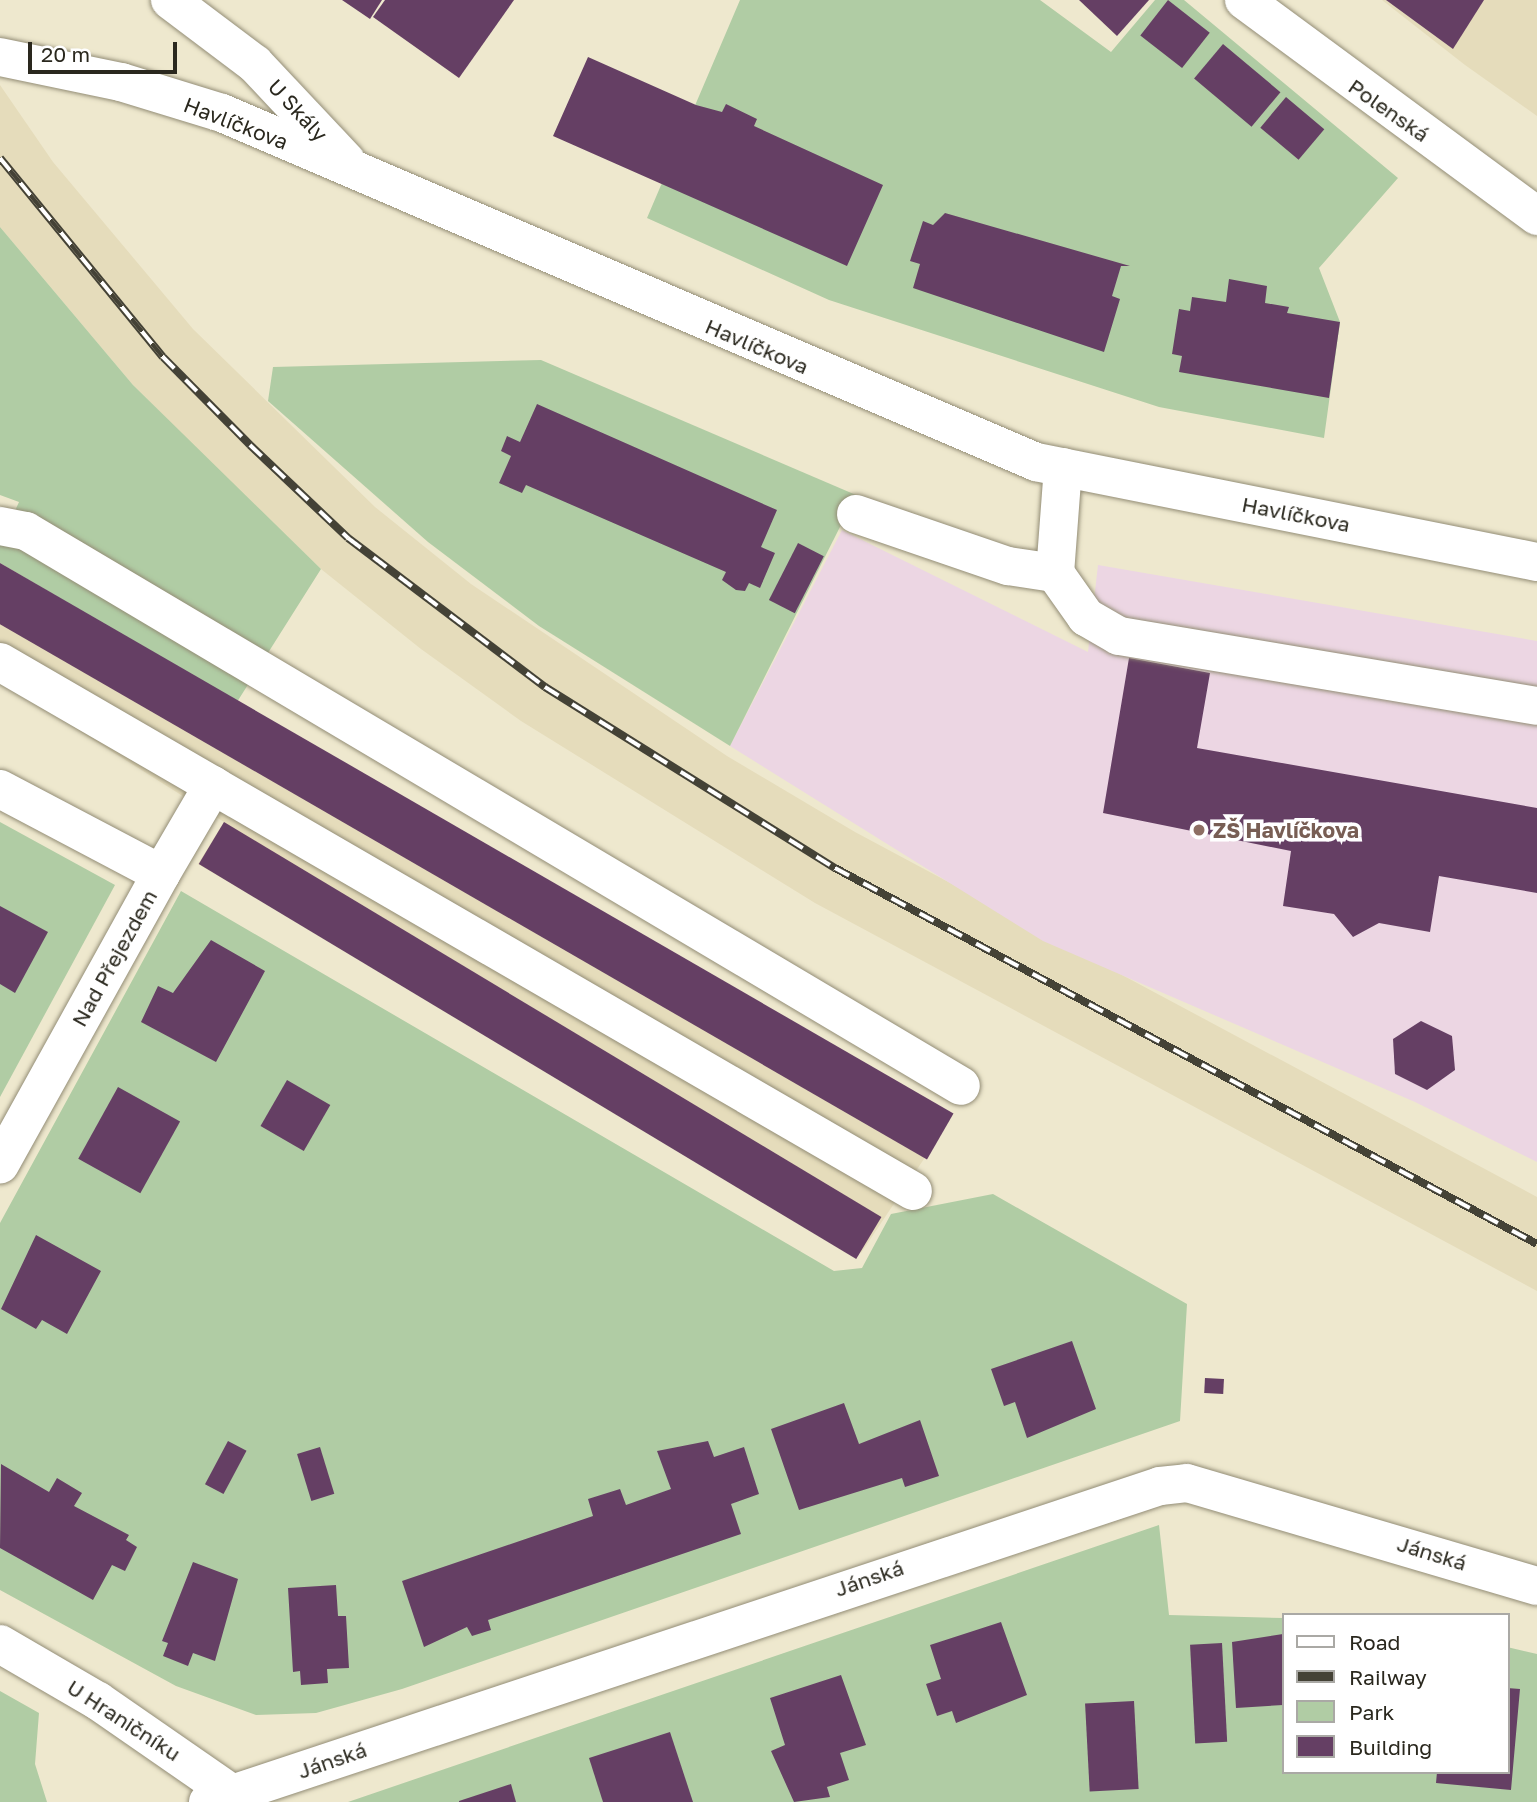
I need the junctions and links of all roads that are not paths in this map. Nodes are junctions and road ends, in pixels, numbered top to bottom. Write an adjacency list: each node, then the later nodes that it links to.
1 (170, 0): 4 (street, U Skály)
2 (1244, 0): 5 (street, Polenská)
3 (0, 57): 4 (street, Havlíčkova)
4 (356, 173): 6 (street, Havlíčkova)
5 (1537, 216)
6 (1063, 467): 9 (street, Havlíčkova); 10 (street)
7 (856, 514): 10 (street)
8 (0, 526): 16 (street)
9 (1537, 562)
10 (1055, 573): 12 (street)
11 (0, 662): 13 (street)
12 (1537, 706)
13 (213, 785): 15 (street); 18 (street)
14 (0, 789): 15 (street, Nad Přejezdem)
15 (161, 874): 17 (street, Nad Přejezdem)
16 (961, 1086)
17 (0, 1164)
18 (914, 1191)
19 (1537, 1586): 21 (street, Jánská)
20 (0, 1644): 21 (street, U Hraničníku)
21 (228, 1799)

